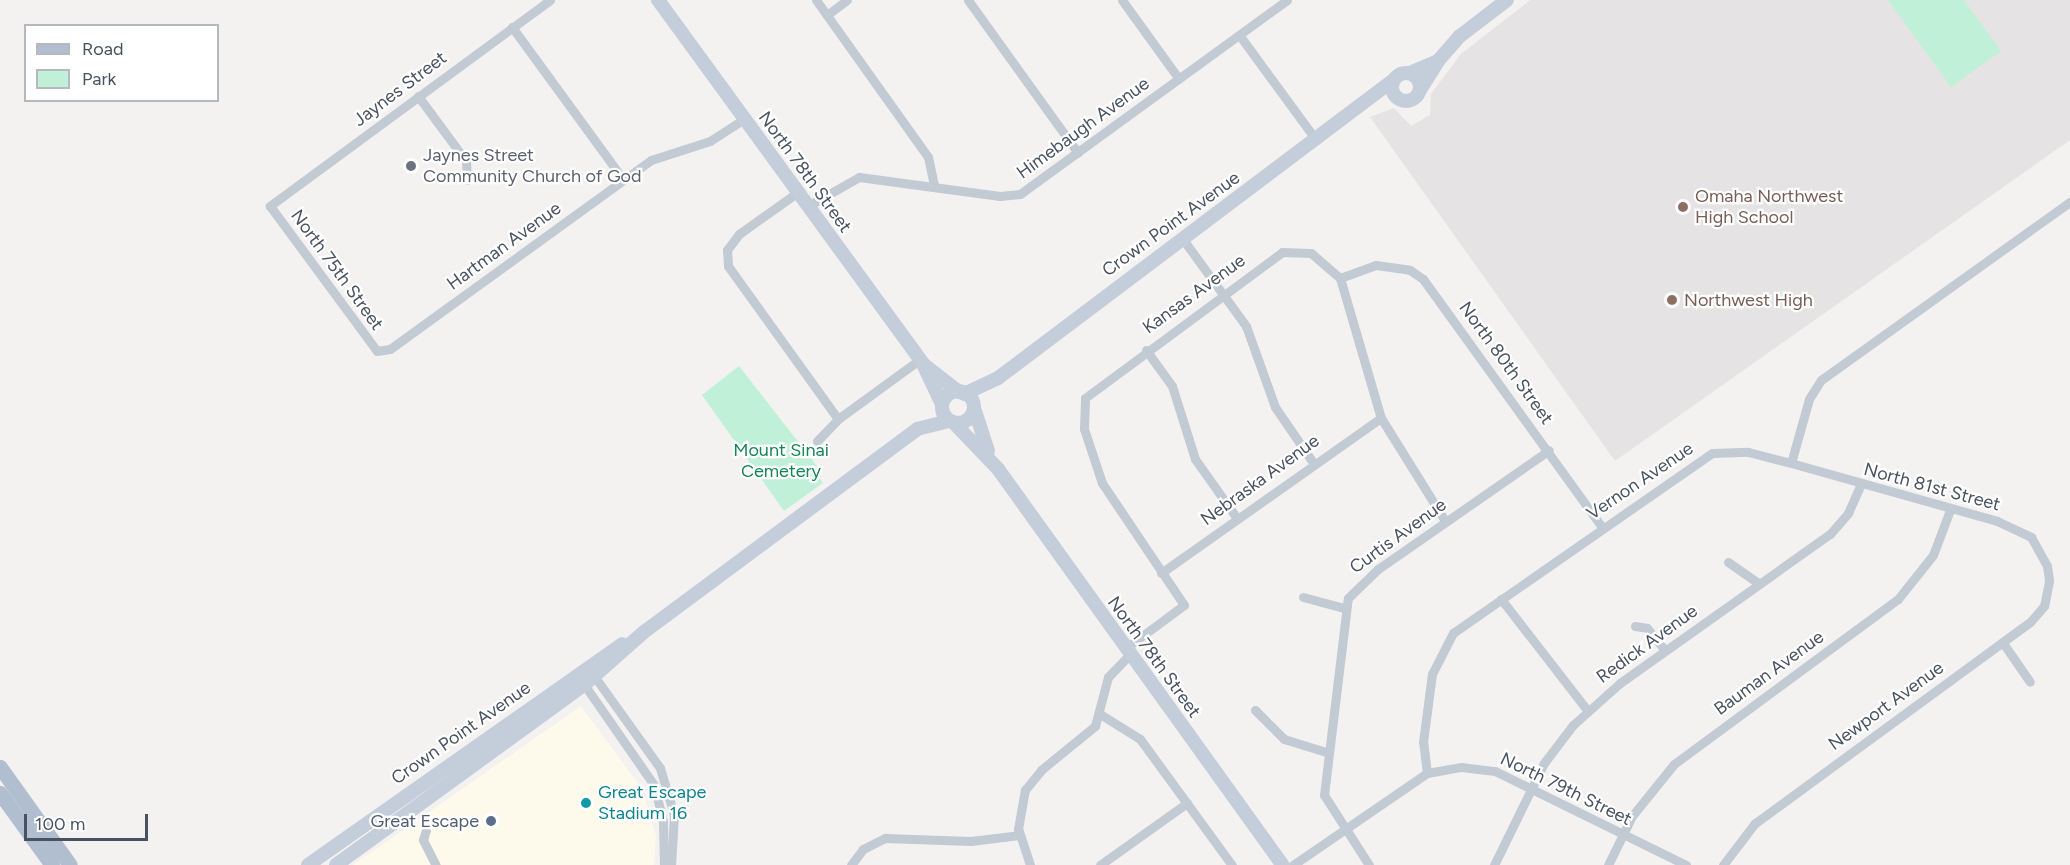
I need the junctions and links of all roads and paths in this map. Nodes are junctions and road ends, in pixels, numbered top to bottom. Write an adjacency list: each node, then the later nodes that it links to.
1 (550, 0): 10 (street, Jaynes Street)
2 (658, 0): 20 (main road, North 78th Street)
3 (816, 0): 9 (street)
4 (847, 0): 9 (street)
5 (968, 0): 22 (street)
6 (1122, 0): 14 (street)
7 (1507, 0): 12 (main road)
8 (1280, 2): 11 (street, Himebaugh Avenue)
9 (827, 15): 25 (street)
10 (512, 27): 17 (street, Jaynes Street); 23 (street)
11 (1240, 36): 14 (street, Himebaugh Avenue); 21 (street)
12 (1438, 62): 13 (main road); 16 (main road)
13 (1410, 73): 15 (main road, Crown Point Avenue); 16 (main road)
14 (1179, 79): 22 (street, Himebaugh Avenue)
15 (1394, 80): 18 (main road); 19 (main road, Crown Point Avenue)
16 (1420, 90): 18 (main road, Crown Point Avenue)
17 (418, 96): 24 (street); 28 (street, Jaynes Street)
18 (1397, 97): 19 (main road, Crown Point Avenue)
19 (1368, 102): 21 (main road, Crown Point Avenue)
20 (744, 119): 23 (street, Hartman Avenue); 26 (main road, North 78th Street)
21 (1316, 140): 30 (main road, Crown Point Avenue)
22 (1078, 153): 25 (street, Himebaugh Avenue)
23 (623, 179): 34 (street, Hartman Avenue)
24 (467, 180)
25 (934, 186): 29 (street, Himebaugh Avenue)
26 (798, 192): 29 (main road, North 78th Street); 41 (street)
27 (2070, 202): 47 (street)
28 (270, 206): 34 (street, North 75th Street)
29 (808, 206): 35 (main road, North 78th Street)
30 (1182, 238): 32 (street); 36 (main road, Crown Point Avenue)
31 (1340, 278): 32 (street, Kansas Avenue); 40 (street); 45 (street, North 80th Street)
32 (1222, 294): 33 (street, Kansas Avenue); 46 (street)
33 (1146, 350): 51 (street); 56 (street, Kansas Avenue)
34 (379, 353)
35 (921, 362): 37 (main road); 38 (main road); 41 (street)
36 (998, 378): 37 (main road, Crown Point Avenue); 39 (main road, Crown Point Avenue)
37 (961, 393): 38 (main road, Crown Point Avenue); 39 (main road)
38 (941, 402): 42 (main road); 43 (main road, Crown Point Avenue)
39 (976, 409): 42 (main road, Crown Point Avenue); 48 (main road)
40 (1381, 418): 46 (street, Nebraska Avenue); 52 (street)
41 (838, 419): 44 (street)
42 (951, 421): 43 (main road, Crown Point Avenue); 48 (main road)
43 (917, 429): 65 (main road, Crown Point Avenue)
44 (817, 441)
45 (1549, 450): 52 (street, Curtis Avenue); 53 (street, North 80th Street)
46 (1312, 461): 51 (street, Nebraska Avenue)
47 (1791, 463): 49 (street, North 81st Street); 53 (street, Vernon Avenue)
48 (998, 469): 64 (main road, North 78th Street)
49 (1860, 486): 50 (street, North 81st Street); 57 (street, Redick Avenue)
50 (1950, 510): 55 (street, North 81st Street); 80 (street, Bauman Avenue)
51 (1236, 517): 56 (street, Nebraska Avenue)
52 (1446, 521): 60 (street, Curtis Avenue)
53 (1602, 527): 59 (street, Vernon Avenue)
54 (1728, 562): 57 (street)
55 (2048, 566): 62 (street, Newport Avenue)
56 (1161, 573): 64 (street)
57 (1759, 584): 63 (street, Redick Avenue)
58 (1303, 597): 60 (street)
59 (1501, 599): 68 (street); 72 (street, Vernon Avenue)
60 (1344, 608): 70 (street, Curtis Avenue)
61 (1635, 626): 63 (street)
62 (2003, 643): 66 (street); 99 (street, Newport Avenue)
63 (1665, 650): 68 (street, Redick Avenue)
64 (1128, 651): 69 (street); 93 (main road, North 78th Street)
65 (585, 675): 74 (street); 75 (street); 84 (main road, Crown Point Avenue); 85 (main road, Crown Point Avenue)
66 (2030, 682)
67 (1254, 710): 70 (street)
68 (1588, 711): 73 (street, Redick Avenue)
69 (1100, 714): 77 (street); 81 (street)
70 (1326, 752): 78 (street, Curtis Avenue)
71 (0, 767): 83 (main road)
72 (1427, 773): 73 (street, North 79th Street); 78 (street)
73 (1532, 789): 80 (street, North 79th Street); 96 (street, Redick Avenue)
74 (669, 790): 75 (street); 88 (street)
75 (657, 793): 87 (street)
76 (0, 794): 82 (main road)
77 (1187, 803): 91 (street); 92 (street)
78 (1342, 829): 94 (street); 95 (street)
79 (426, 830): 86 (street)
80 (1623, 834): 97 (street, Bauman Avenue); 98 (street, North 79th Street)
81 (1019, 836): 89 (street); 90 (street)
82 (52, 865)
83 (70, 865)
84 (308, 865)
85 (336, 865)
86 (436, 865)
87 (664, 865)
88 (671, 865)
89 (851, 865)
90 (1030, 865)
91 (1100, 865)
92 (1232, 865)
93 (1283, 865)
94 (1293, 865)
95 (1369, 865)
96 (1494, 865)
97 (1608, 865)
98 (1686, 865)
99 (1723, 865)

